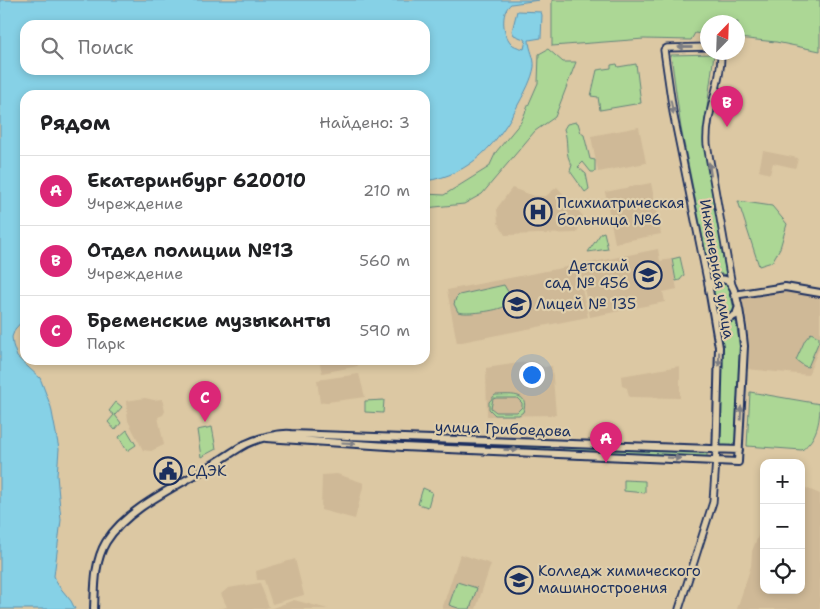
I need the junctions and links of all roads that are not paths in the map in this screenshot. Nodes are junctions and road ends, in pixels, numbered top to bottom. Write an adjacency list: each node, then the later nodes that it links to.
1 (700, 47): 4 (street, Инженерная улица, one-way to 4)
2 (721, 60): 3 (street, Инженерная улица, one-way to 2)
3 (732, 286): 4 (main road); 6 (main road, Инженерная улица)
4 (709, 289): 8 (main road, Инженерная улица)
5 (820, 293): 6 (main road)
6 (734, 295): 7 (main road, Инженерная улица)
7 (738, 309): 8 (main road); 11 (main road, Инженерная улица, one-way to 7)
8 (714, 315): 10 (main road, Инженерная улица, one-way to 10)
9 (266, 438): 10 (main road, улица Грибоедова); 12 (main road, улица Грибоедова, one-way to 12); 14 (main road, улица Грибоедова)
10 (716, 449): 11 (main road, улица Грибоедова); 12 (main road, Инженерная улица)
11 (739, 450): 13 (main road, Инженерная улица)
12 (716, 460): 13 (main road, улица Грибоедова); 15 (street, Инженерная улица)
13 (738, 462)
14 (94, 609)
15 (679, 609)

